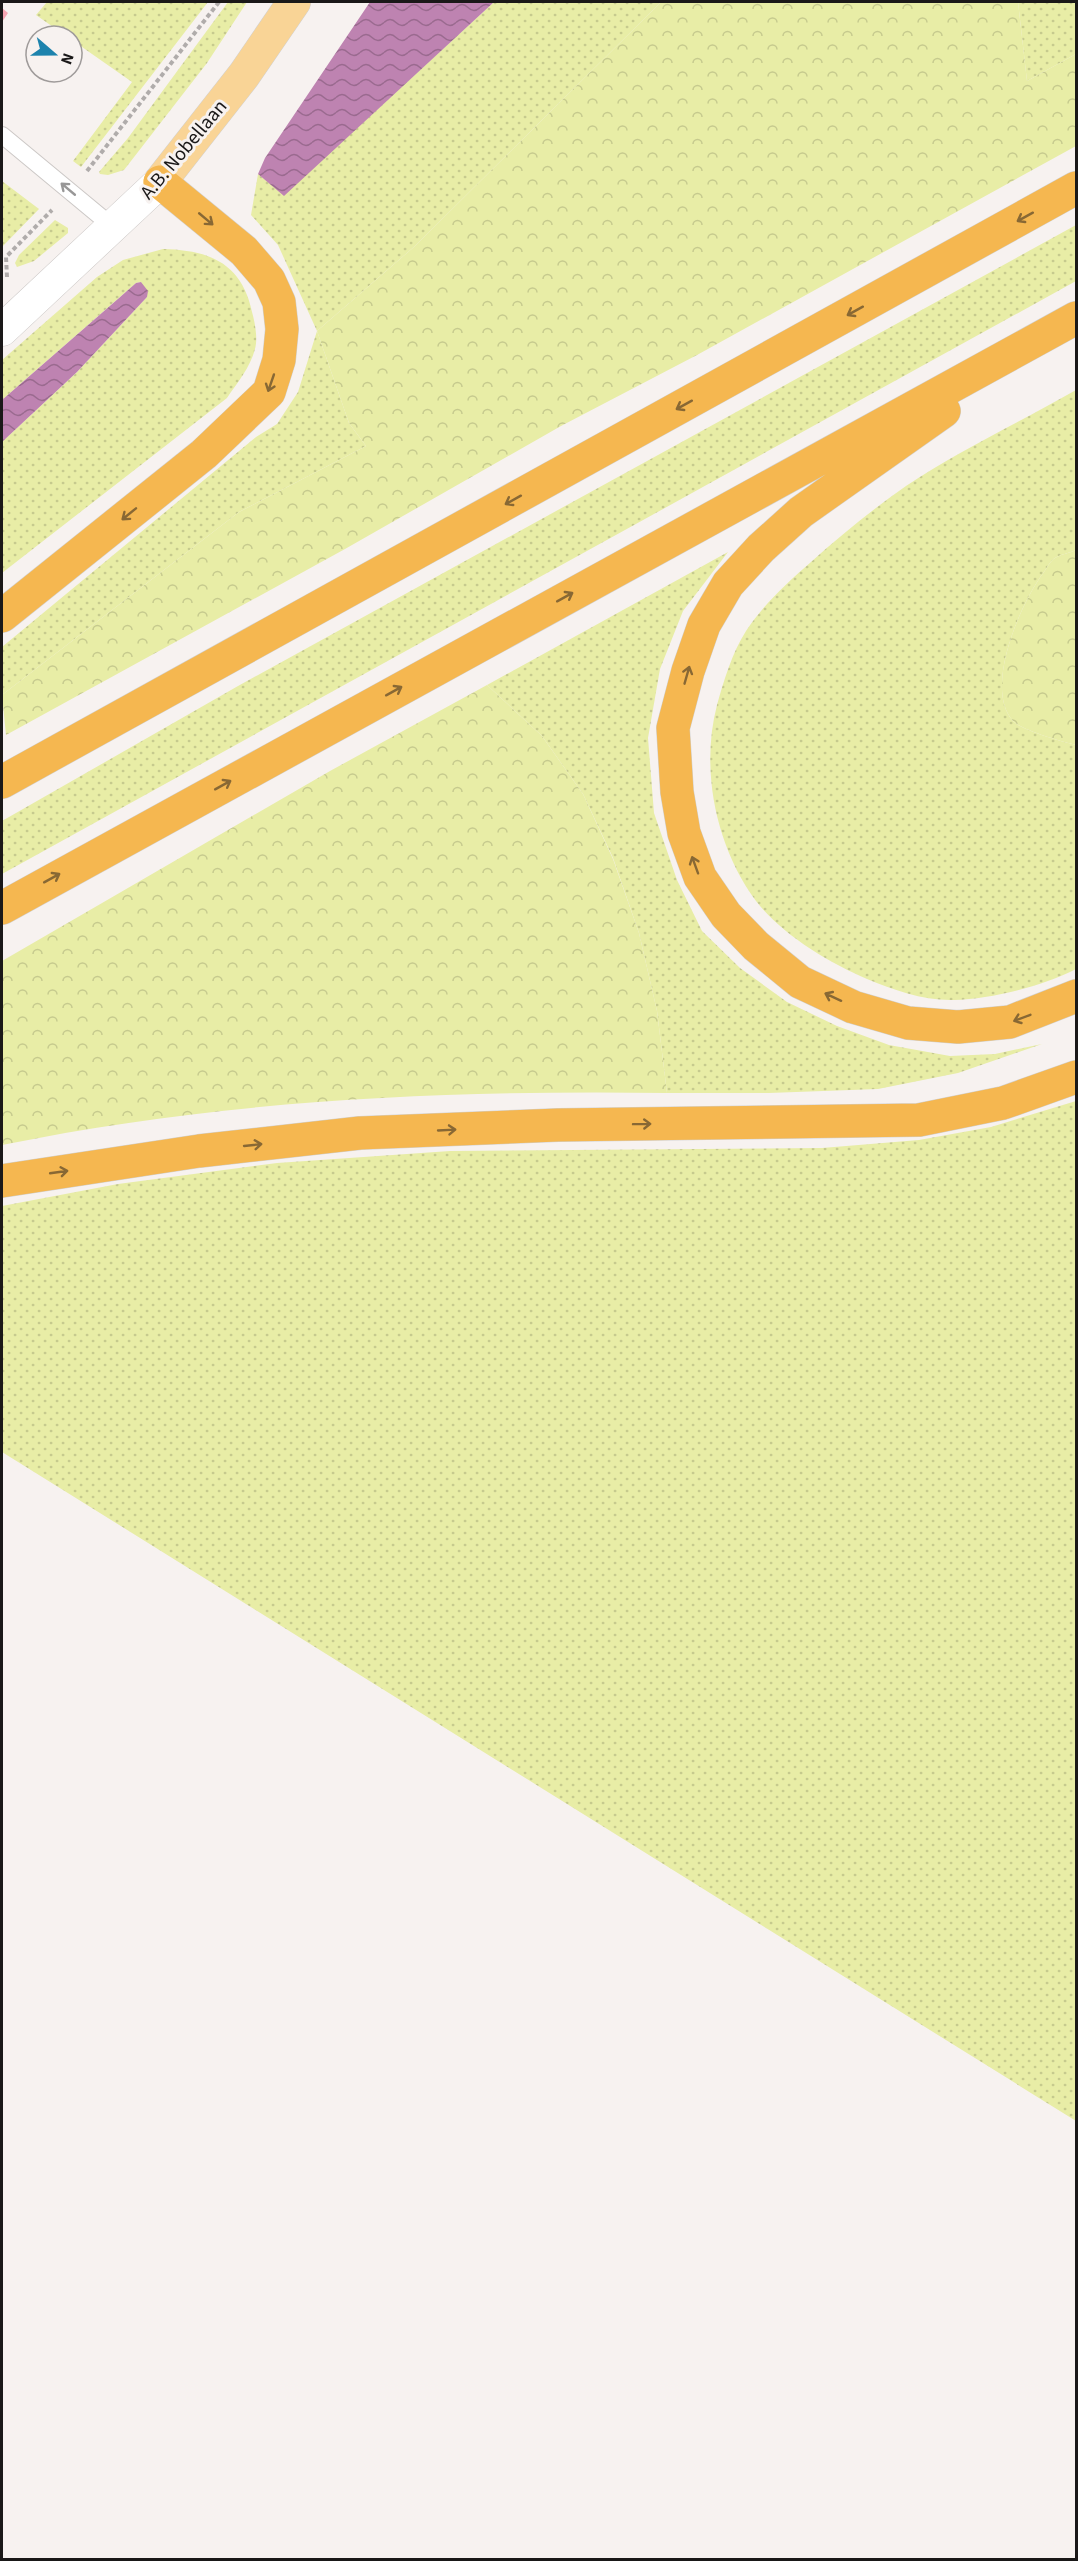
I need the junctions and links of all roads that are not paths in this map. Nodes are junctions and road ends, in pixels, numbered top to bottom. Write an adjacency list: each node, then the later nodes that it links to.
1 (294, 2): 3 (main road, A.B. Nobellaan)
2 (2, 135): 5 (lane, one-way to 2)
3 (160, 182): 5 (street, A.B. Nobellaan); 8 (highway, one-way to 8)
4 (1077, 188): 9 (highway, one-way to 9)
5 (112, 227): 7 (street, A.B. Nobellaan)
6 (1075, 319): 10 (highway, one-way to 6); 11 (highway, one-way to 6)
7 (4, 323)
8 (2, 616)
9 (2, 782)
10 (2, 908)
11 (1077, 996)
12 (1077, 1077): 13 (highway, one-way to 12)
13 (2, 1181)

